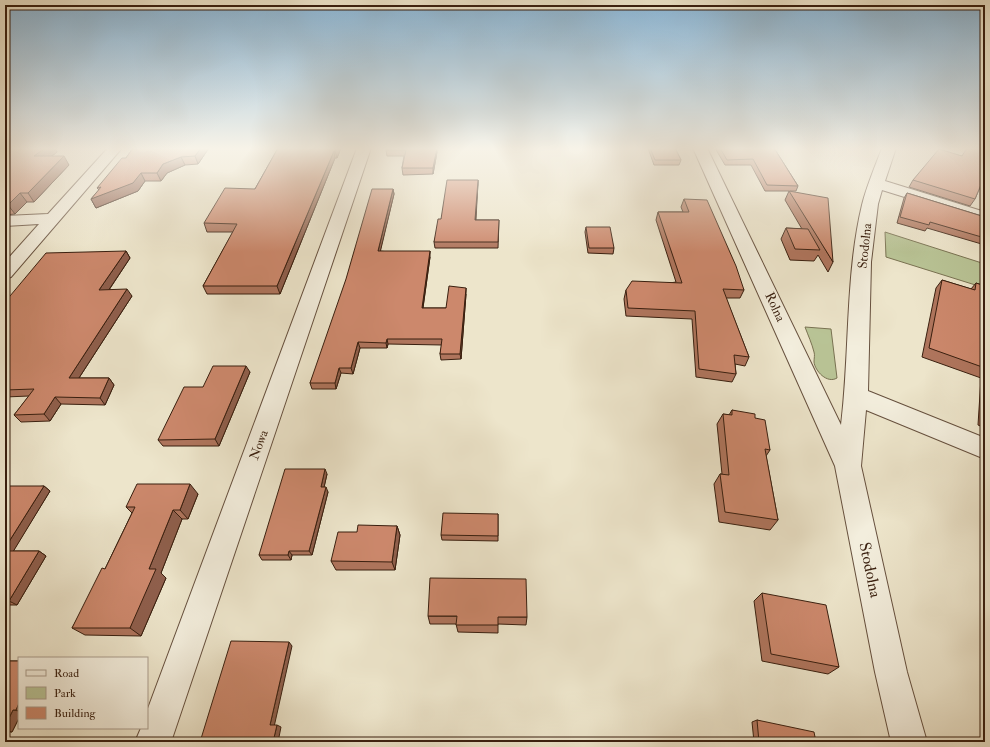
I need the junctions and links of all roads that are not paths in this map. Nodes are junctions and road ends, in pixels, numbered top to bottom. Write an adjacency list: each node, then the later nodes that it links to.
1 (84, 183): 6 (street)
2 (352, 183): 12 (street, Nowa)
3 (716, 183): 11 (street, Rolna)
4 (876, 183): 5 (street); 9 (street, Stodolna)
5 (985, 217)
6 (51, 219): 7 (street); 8 (street)
7 (5, 221)
8 (5, 273)
9 (856, 396): 10 (street); 11 (street, Stodolna)
10 (985, 449)
11 (848, 466): 13 (street, Stodolna)
12 (153, 742)
13 (909, 742)

